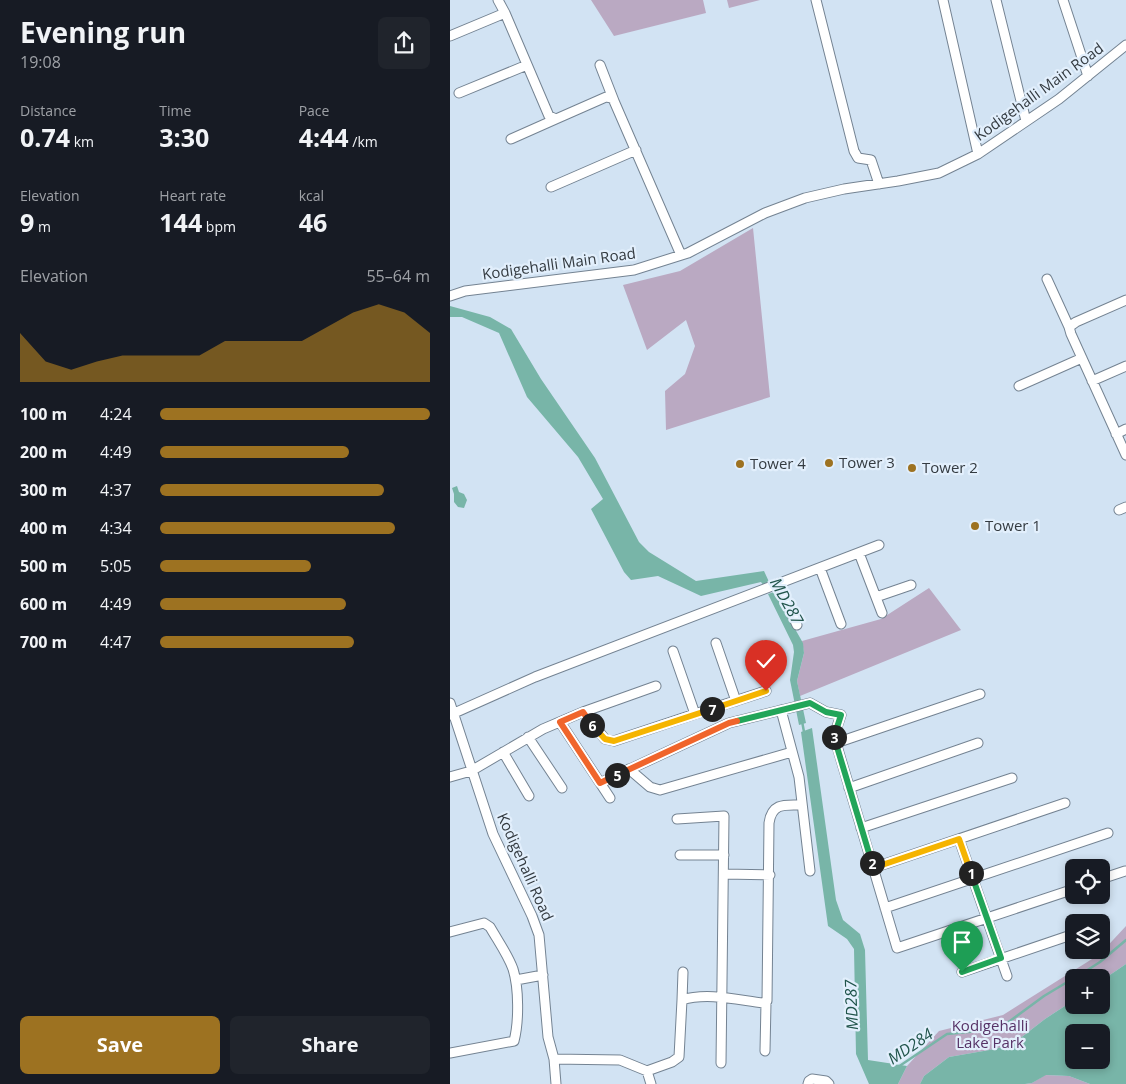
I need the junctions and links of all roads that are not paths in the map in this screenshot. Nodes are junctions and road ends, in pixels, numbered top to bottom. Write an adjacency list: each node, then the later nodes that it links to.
1 (498, 0): 6 (street)
2 (816, 0): 19 (street)
3 (943, 0): 18 (street)
4 (996, 0): 15 (street)
5 (1063, 0): 11 (street)
6 (506, 13): 7 (street); 9 (street)
7 (450, 36)
8 (1126, 45): 11 (street, Kodigehalli Main Road)
9 (527, 65): 12 (street); 14 (street)
10 (600, 65): 13 (street)
11 (1088, 76): 15 (street, Kodigehalli Main Road)
12 (459, 93)
13 (614, 101): 14 (street); 17 (street)
14 (556, 119): 16 (street)
15 (1026, 121): 18 (street, Kodigehalli Main Road)
16 (511, 139)
17 (636, 150): 20 (street); 21 (street)
18 (978, 154): 19 (street, Kodigehalli Main Road)
19 (879, 184): 21 (street, Kodigehalli Main Road)
20 (551, 188)
21 (681, 255): 23 (street, Kodigehalli Main Road)
22 (1047, 279): 25 (street)
23 (450, 296)
24 (1126, 300): 25 (street)
25 (1069, 327): 26 (street)
26 (1082, 358): 28 (street); 29 (street)
27 (1126, 366): 28 (street)
28 (1092, 381): 31 (street)
29 (1019, 386)
30 (1126, 429): 31 (street)
31 (1116, 434): 32 (street)
32 (1126, 455)
33 (880, 545): 34 (street)
34 (859, 553): 35 (street); 38 (street)
35 (820, 568): 36 (street); 40 (street)
36 (778, 584): 41 (street); 51 (street)
37 (911, 584): 38 (street)
38 (876, 597): 39 (street)
39 (882, 613)
40 (841, 624)
41 (797, 625)
42 (716, 643): 47 (street)
43 (673, 650): 52 (street)
44 (656, 686): 50 (street)
45 (766, 691): 47 (street)
46 (980, 694): 55 (street)
47 (736, 701): 52 (street)
48 (450, 703): 51 (street, Kodigehalli Road)
49 (784, 709): 55 (street); 58 (street); 59 (street)
50 (583, 712): 52 (street); 53 (street)
51 (452, 714): 60 (street, Kodigehalli Road)
52 (695, 714)
53 (560, 722): 54 (street); 63 (street)
54 (528, 737): 57 (street); 64 (street)
55 (836, 743): 65 (street)
56 (978, 743): 65 (street)
57 (503, 752): 60 (street); 66 (street)
58 (792, 752): 59 (street); 69 (street)
59 (629, 769): 63 (street)
60 (471, 771): 61 (street); 91 (street, Kodigehalli Road)
61 (450, 777)
62 (1012, 778): 71 (street)
63 (600, 783): 67 (street)
64 (562, 788)
65 (849, 788): 71 (street)
66 (529, 796)
67 (610, 798)
68 (1065, 803): 73 (street)
69 (802, 805): 77 (street); 80 (street)
70 (677, 819): 75 (street)
71 (862, 828): 76 (street)
72 (1108, 833): 82 (street)
73 (959, 839): 76 (street); 82 (street)
74 (680, 855): 75 (street)
75 (724, 855): 79 (street)
76 (873, 868): 84 (street)
77 (810, 871)
78 (1125, 872): 81 (street)
79 (724, 874): 80 (street); 94 (street)
80 (770, 875): 96 (street)
81 (1110, 876)
82 (973, 878): 84 (street); 85 (street)
83 (1065, 892): 85 (street)
84 (885, 908): 85 (street)
85 (987, 918): 88 (street)
86 (450, 932): 93 (street)
87 (1065, 937): 88 (street)
88 (1001, 958): 90 (street); 92 (street)
89 (683, 972): 95 (street)
90 (962, 972)
91 (543, 975): 93 (street); 99 (street, Kodigehalli Road)
92 (1007, 976)
93 (516, 980): 98 (street)
94 (722, 998): 95 (street); 96 (street); 100 (street)
95 (682, 1000): 101 (street)
96 (766, 1003): 97 (street)
97 (765, 1051)
98 (450, 1053)
99 (554, 1059): 101 (street); 102 (street, Kodigehalli Road)
100 (721, 1063)
101 (647, 1071): 103 (street)
102 (556, 1084)
103 (651, 1084)
104 (808, 1084): 105 (street)
105 (829, 1084)

